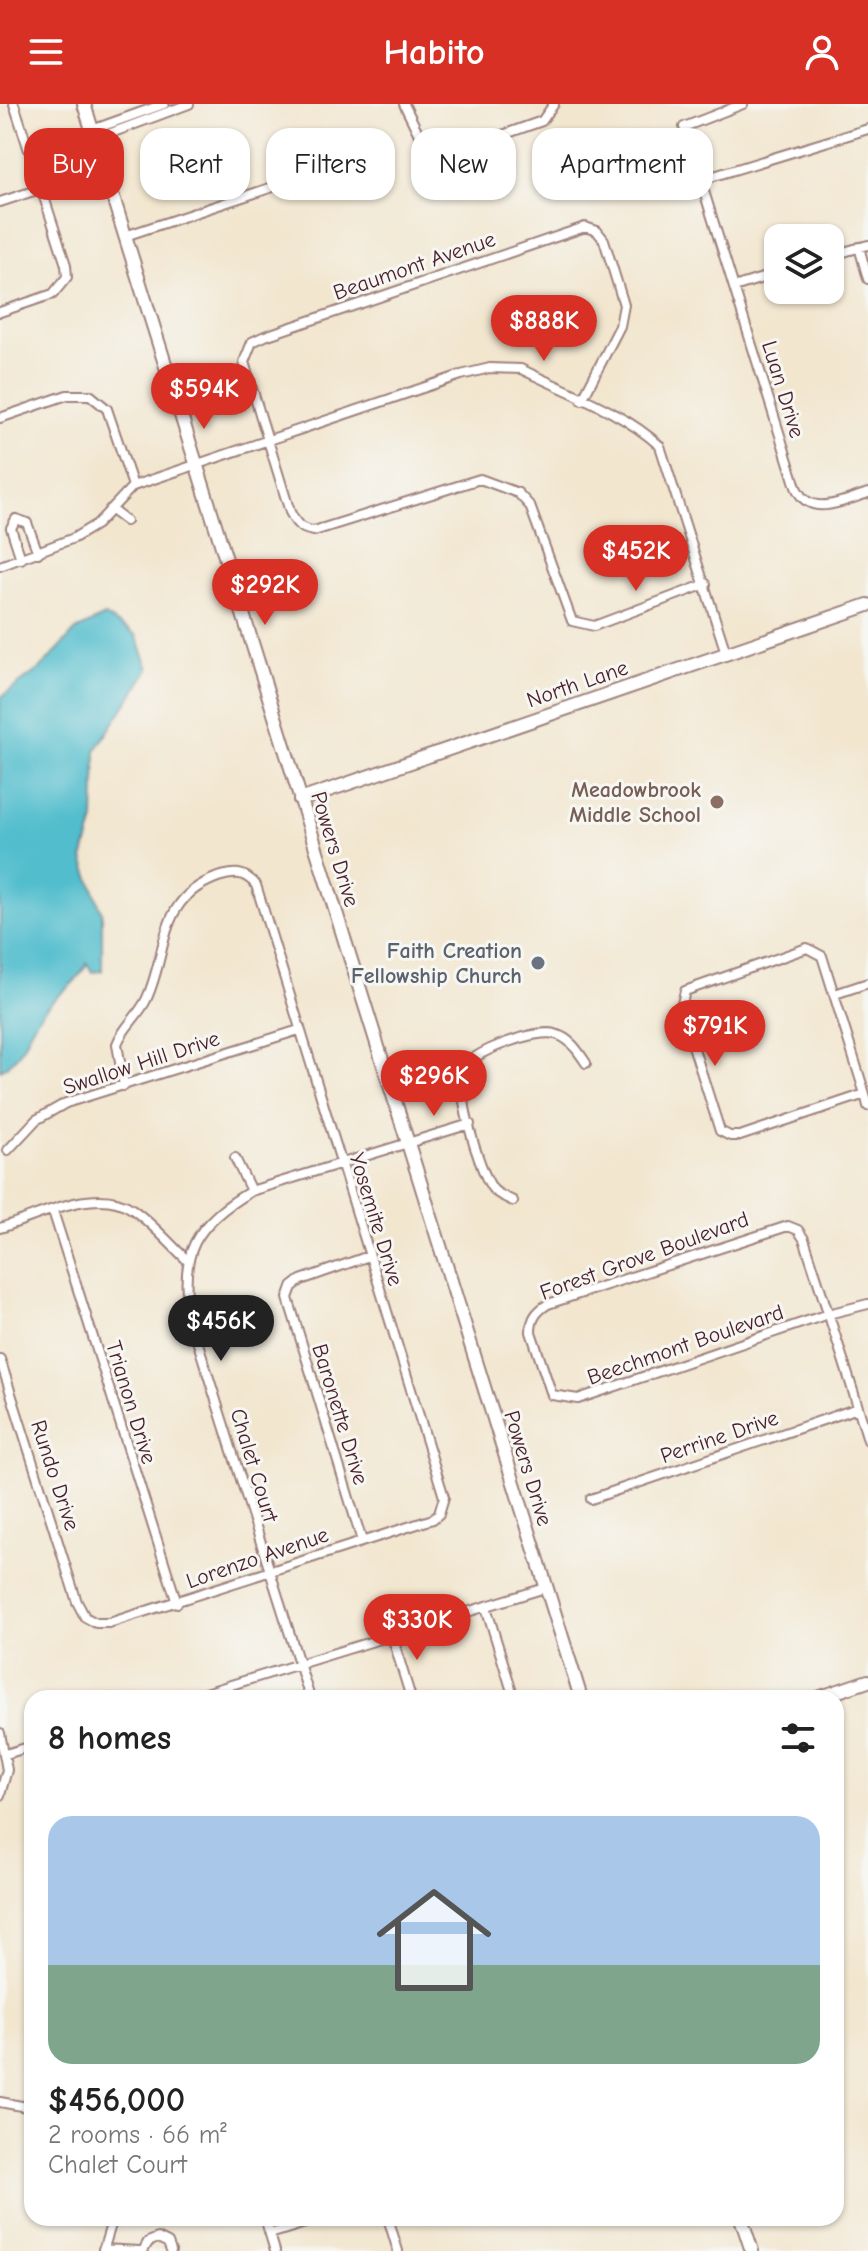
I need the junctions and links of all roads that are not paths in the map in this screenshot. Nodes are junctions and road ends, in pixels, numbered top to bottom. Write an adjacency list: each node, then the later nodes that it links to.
1 (14, 104): 13 (street)
2 (84, 104): 8 (street, Powers Drive)
3 (164, 104): 9 (street)
4 (189, 104): 10 (street)
5 (404, 104): 6 (street)
6 (554, 104)
7 (743, 104): 11 (street, Luan Drive)
8 (91, 128)
9 (107, 128)
10 (112, 128)
11 (689, 128)
12 (868, 129): 14 (street)
13 (24, 134)
14 (713, 176)
15 (266, 189): 21 (street)
16 (24, 194): 20 (street)
17 (46, 200): 26 (street)
18 (114, 200): 21 (street, Powers Drive)
19 (707, 200): 25 (street, Luan Drive)
20 (0, 202)
21 (125, 236): 30 (street, Powers Drive)
22 (863, 246): 24 (street)
23 (764, 277): 25 (street)
24 (868, 279)
25 (734, 287): 32 (street, Luan Drive)
26 (0, 312)
27 (582, 400): 29 (street); 29 (street, Beaumont Avenue); 38 (street)
28 (0, 418): 31 (street)
29 (268, 440): 30 (street); 38 (street)
30 (195, 464): 31 (street); 41 (street, Powers Drive)
31 (133, 486): 33 (street)
32 (868, 493)
33 (110, 509): 34 (street); 35 (street)
34 (126, 521)
35 (38, 553): 36 (street); 36 (street)
36 (21, 559): 37 (street)
37 (0, 566)
38 (706, 584): 40 (street)
39 (868, 605): 40 (street, North Lane)
40 (726, 653): 41 (street, North Lane)
41 (300, 800): 50 (street, Powers Drive)
42 (868, 983): 43 (street)
43 (835, 994): 47 (street); 47 (street)
44 (299, 1030): 46 (street, Swallow Hill Drive); 46 (street, Yosemite Drive); 53 (street, Yosemite Drive)
45 (586, 1063): 49 (street)
46 (124, 1086): 51 (street, Swallow Hill Drive)
47 (865, 1094): 48 (street)
48 (868, 1106)
49 (470, 1124): 50 (street, Chalet Court); 55 (street)
50 (407, 1143): 53 (street, Chalet Court); 70 (street, Powers Drive)
51 (8, 1150)
52 (235, 1158): 54 (street)
53 (340, 1163): 54 (street, Chalet Court); 58 (street, Yosemite Drive)
54 (251, 1191): 59 (street, Chalet Court)
55 (513, 1201)
56 (53, 1211): 57 (street); 59 (street); 72 (street, Trianon Drive)
57 (0, 1228)
58 (369, 1256): 66 (street, Yosemite Drive); 68 (street, Baronette Drive)
59 (187, 1260): 69 (street, Chalet Court)
60 (868, 1304): 61 (street, Beechmont Boulevard)
61 (828, 1314): 62 (street, Beechmont Boulevard); 62 (street, Forest Grove Boulevard); 64 (street)
62 (539, 1358)
63 (0, 1359): 71 (street, Rundo Drive)
64 (858, 1408): 65 (street); 67 (street, Perrine Drive)
65 (868, 1440)
66 (444, 1497): 68 (street, Lorenzo Avenue)
67 (591, 1499)
68 (362, 1541): 69 (street, Lorenzo Avenue)
69 (269, 1571): 72 (street, Lorenzo Avenue); 75 (street, Chalet Court)
70 (545, 1588): 73 (street); 81 (street, Powers Drive)
71 (77, 1602): 72 (street, Lorenzo Avenue)
72 (177, 1603)
73 (486, 1607): 74 (street); 80 (street)
74 (392, 1636): 75 (street); 79 (street)
75 (299, 1664): 77 (street); 78 (street, Chalet Court)
76 (868, 1681): 82 (street)
77 (222, 1690)
78 (307, 1690)
79 (409, 1690)
80 (512, 1690)
81 (578, 1690)
82 (842, 1690)
83 (0, 1733): 85 (street)
84 (24, 1748): 85 (street)
85 (6, 1754): 86 (street)
86 (0, 1795)
87 (0, 2102): 88 (street)
88 (24, 2107)
89 (110, 2226): 95 (street)
90 (268, 2226): 94 (street)
91 (296, 2226): 94 (street)
92 (390, 2226): 99 (street)
93 (744, 2226): 100 (street)
94 (270, 2234): 98 (street)
95 (103, 2250): 96 (street)
96 (141, 2251): 97 (street)
97 (171, 2251)
98 (275, 2251)
99 (398, 2251)
100 (752, 2251)

